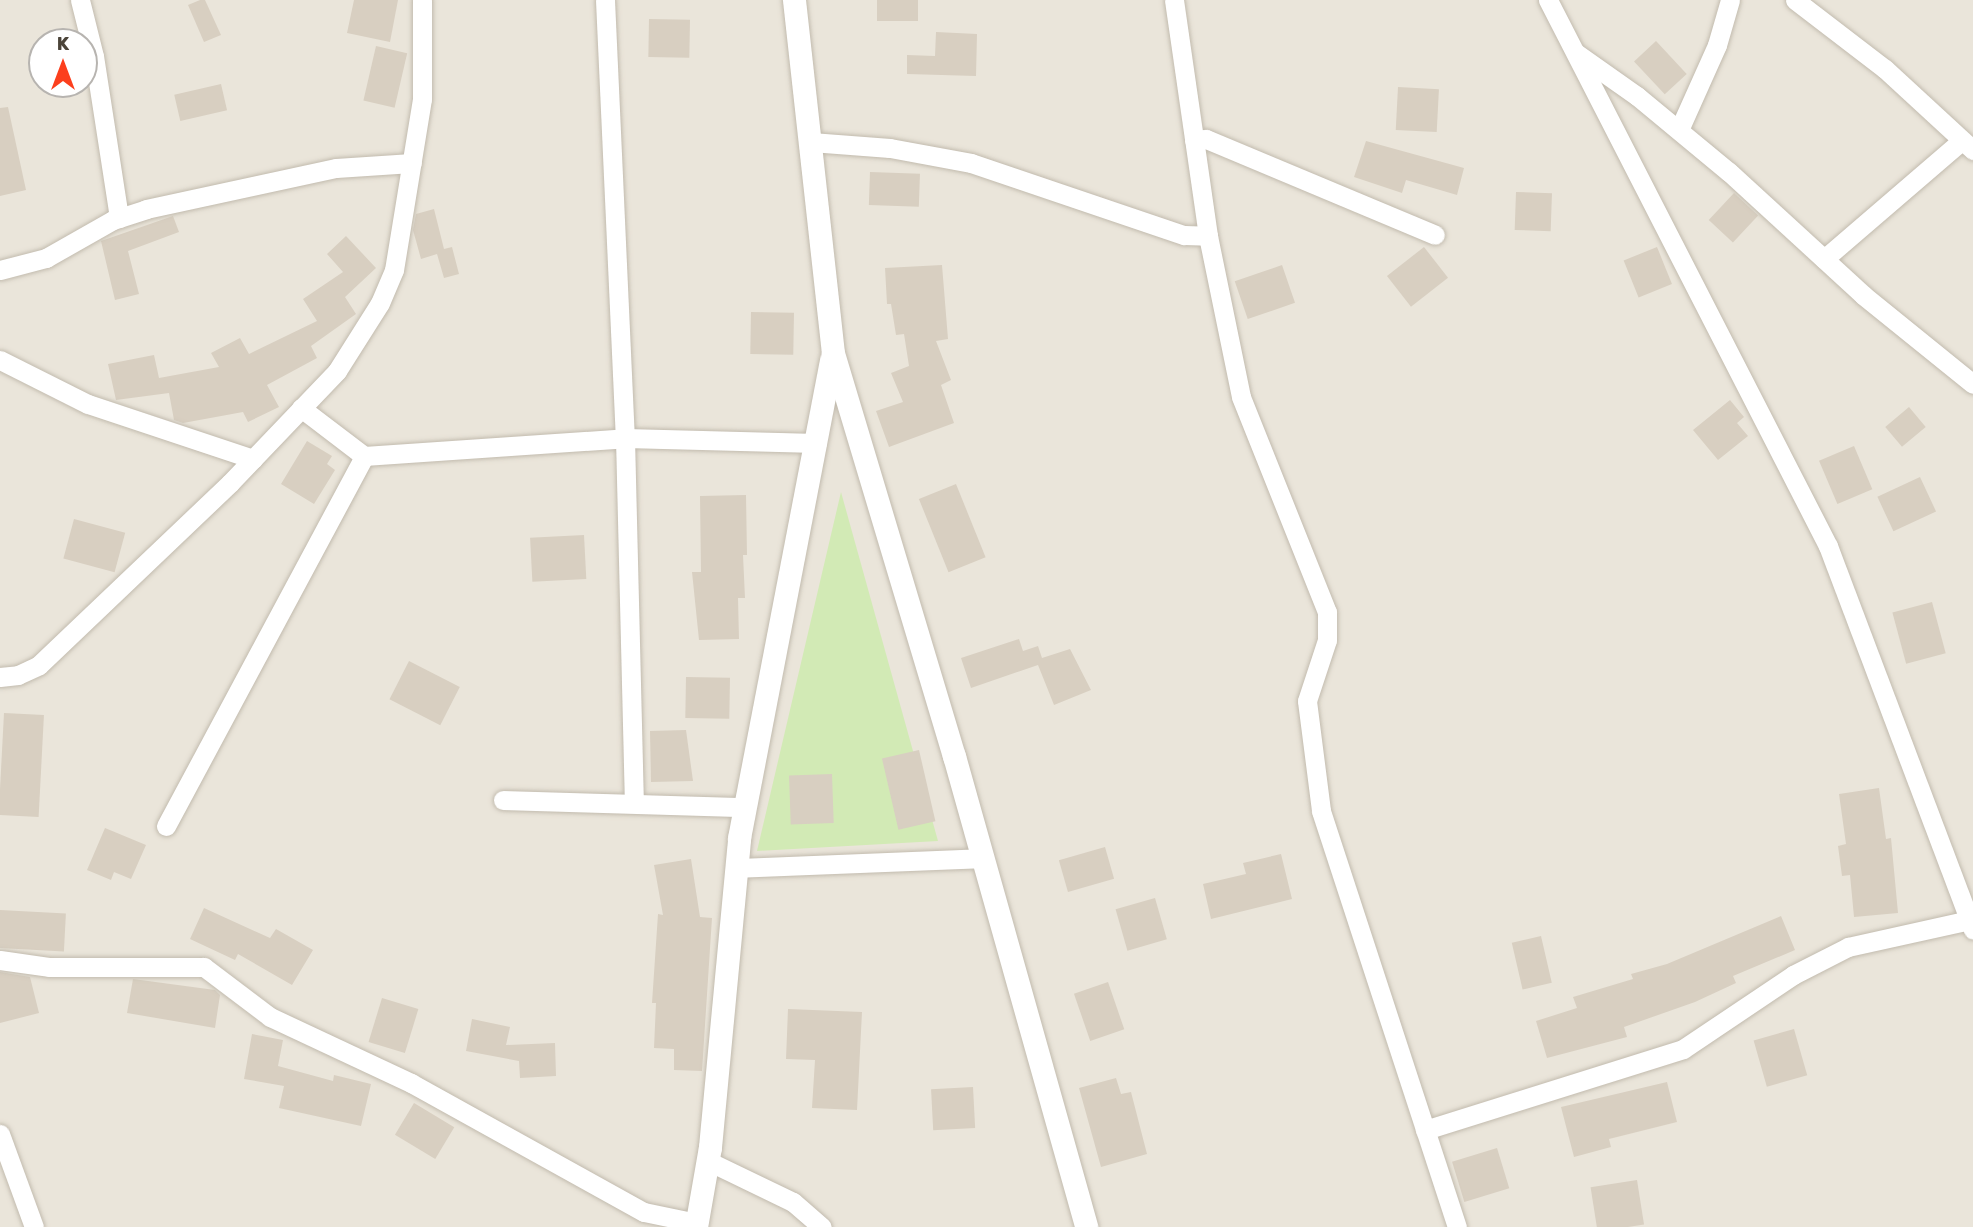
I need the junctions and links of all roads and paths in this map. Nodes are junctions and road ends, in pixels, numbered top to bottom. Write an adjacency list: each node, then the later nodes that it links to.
1 (80, 0): 15 (street)
2 (422, 0): 14 (street)
3 (605, 0): 24 (street)
4 (794, 0): 12 (street)
5 (1174, 0): 11 (street)
6 (1548, 0): 9 (street)
7 (1730, 0): 10 (street)
8 (1795, 0): 13 (street)
9 (1573, 51): 10 (street); 35 (street)
10 (1679, 130): 18 (street)
11 (1194, 140): 16 (street); 17 (street)
12 (811, 142): 17 (street); 20 (street)
13 (1967, 145): 18 (street)
14 (412, 163): 15 (street); 23 (street)
15 (119, 218): 19 (street)
16 (1436, 235)
17 (1208, 236): 37 (street)
18 (1824, 259): 22 (street)
19 (0, 270)
20 (832, 354): 25 (street); 33 (street)
21 (0, 360): 27 (street)
22 (1973, 384)
23 (301, 408): 26 (street); 27 (street)
24 (625, 438): 25 (street); 26 (street); 30 (street)
25 (817, 443): 31 (street)
26 (364, 456): 32 (street)
27 (253, 459): 28 (street)
28 (0, 677)
29 (503, 800): 30 (street)
30 (634, 801): 31 (street)
31 (746, 807): 34 (street)
32 (166, 826)
33 (983, 858): 34 (street); 43 (street)
34 (736, 868): 39 (street)
35 (1971, 924): 37 (street)
36 (0, 960): 40 (street)
37 (1425, 1130): 44 (street)
38 (0, 1134): 41 (street)
39 (708, 1161): 40 (street); 42 (street)
40 (697, 1225)
41 (34, 1227)
42 (822, 1227)
43 (1086, 1227)
44 (1457, 1227)

